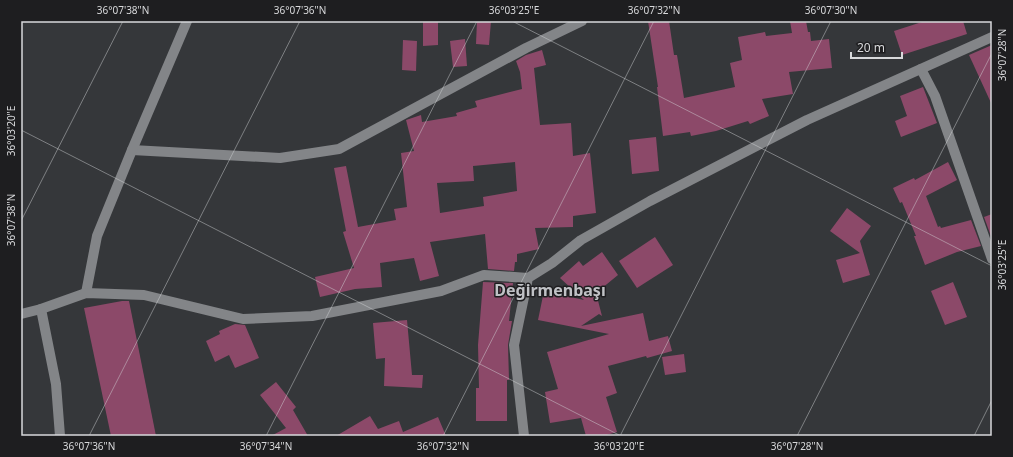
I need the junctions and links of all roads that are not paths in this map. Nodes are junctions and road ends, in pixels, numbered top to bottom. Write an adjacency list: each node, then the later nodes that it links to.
1 (187, 21): 5 (street)
2 (582, 21): 5 (street)
3 (992, 37): 4 (street)
4 (921, 69): 6 (street); 7 (street)
5 (132, 150): 8 (street)
6 (992, 259)
7 (528, 278): 8 (street); 12 (street)
8 (86, 293): 9 (street)
9 (41, 309): 10 (street); 11 (street)
10 (21, 314)
11 (60, 436)
12 (524, 436)

